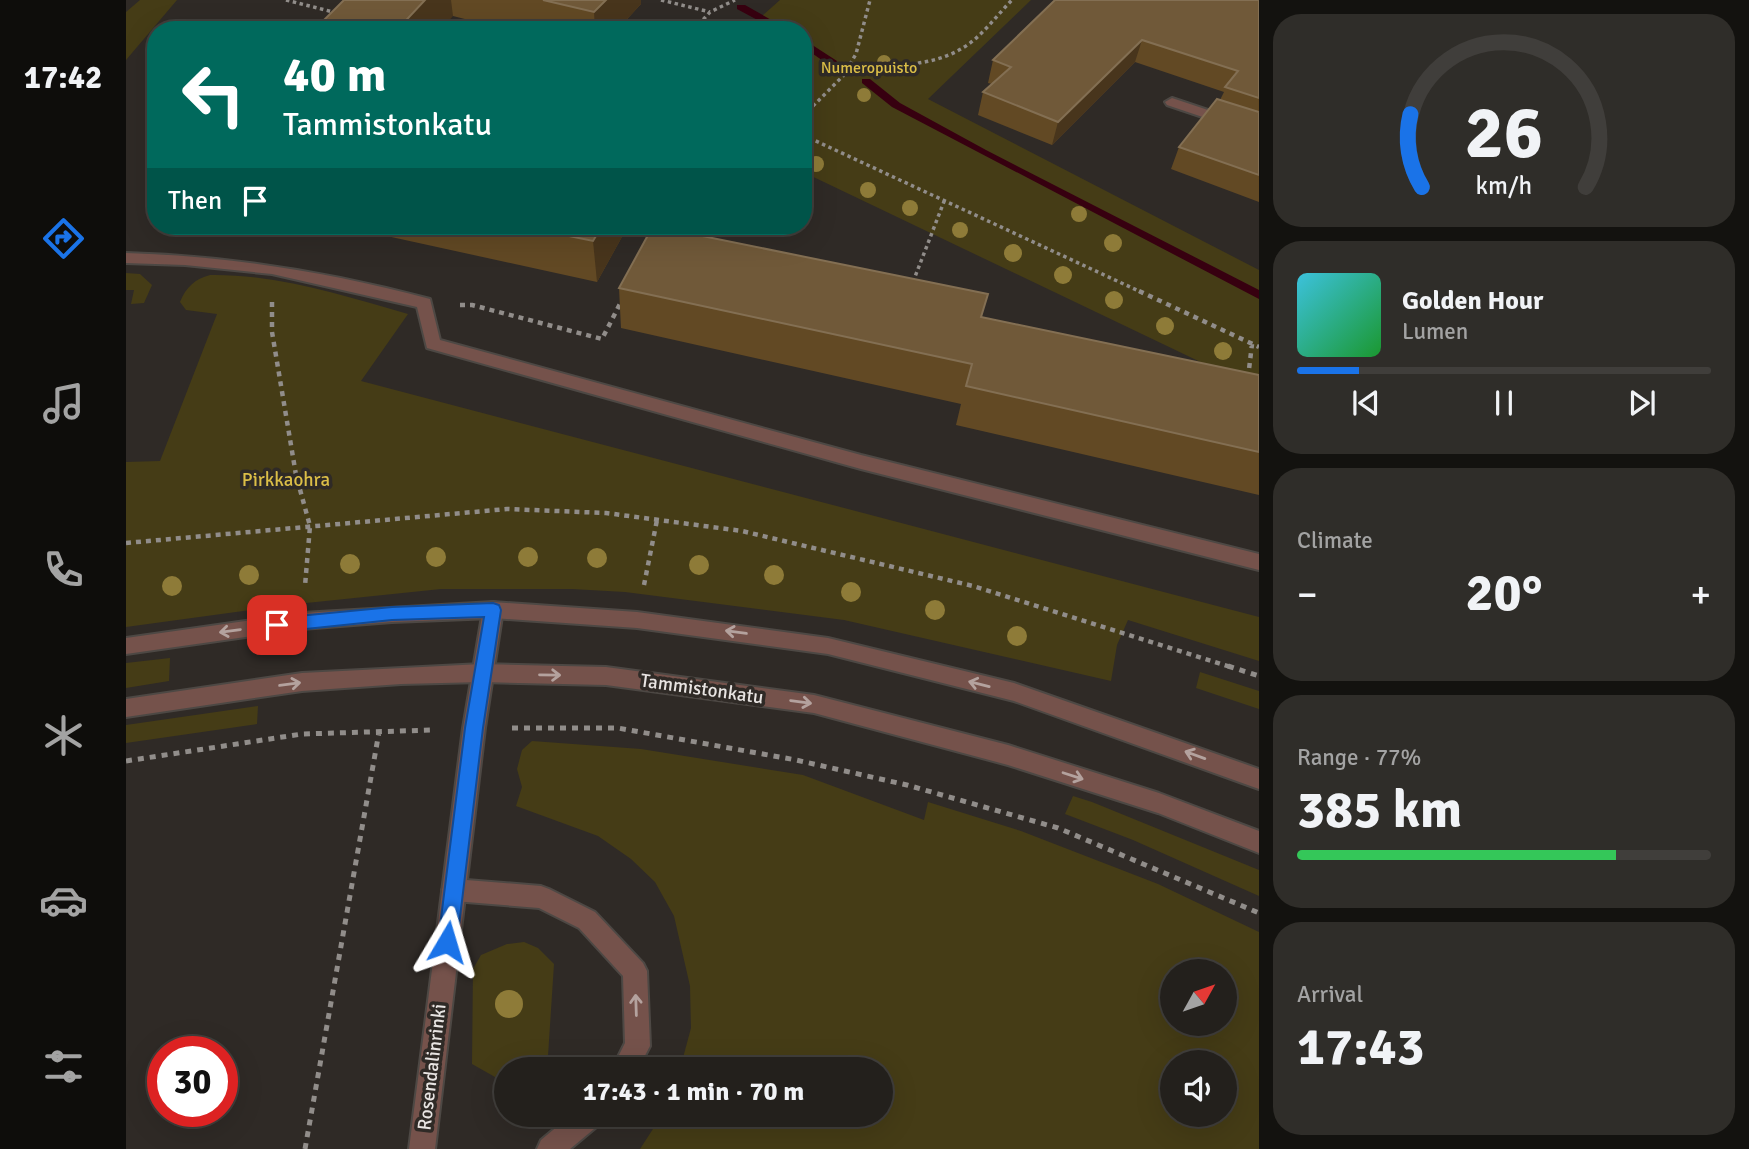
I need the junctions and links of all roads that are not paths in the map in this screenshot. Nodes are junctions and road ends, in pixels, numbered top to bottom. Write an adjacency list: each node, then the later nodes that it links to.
1 (1172, 102): 2 (street)
2 (1259, 132)
3 (126, 258): 4 (street)
4 (1259, 562)
5 (493, 610): 6 (street, one-way to 6); 7 (street, Rosendalinrinki); 9 (street, one-way to 5)
6 (126, 646)
7 (482, 673): 8 (street, Tammistonkatu, one-way to 7); 10 (street, Tammistonkatu, one-way to 10); 11 (street, Rosendalinrinki)
8 (126, 709)
9 (1259, 779)
10 (1259, 842)
11 (454, 890): 12 (street, one-way to 11); 14 (street, Rosendalinrinki)
12 (631, 1057)
13 (576, 1127): 15 (street)
14 (422, 1149)
15 (550, 1149)

